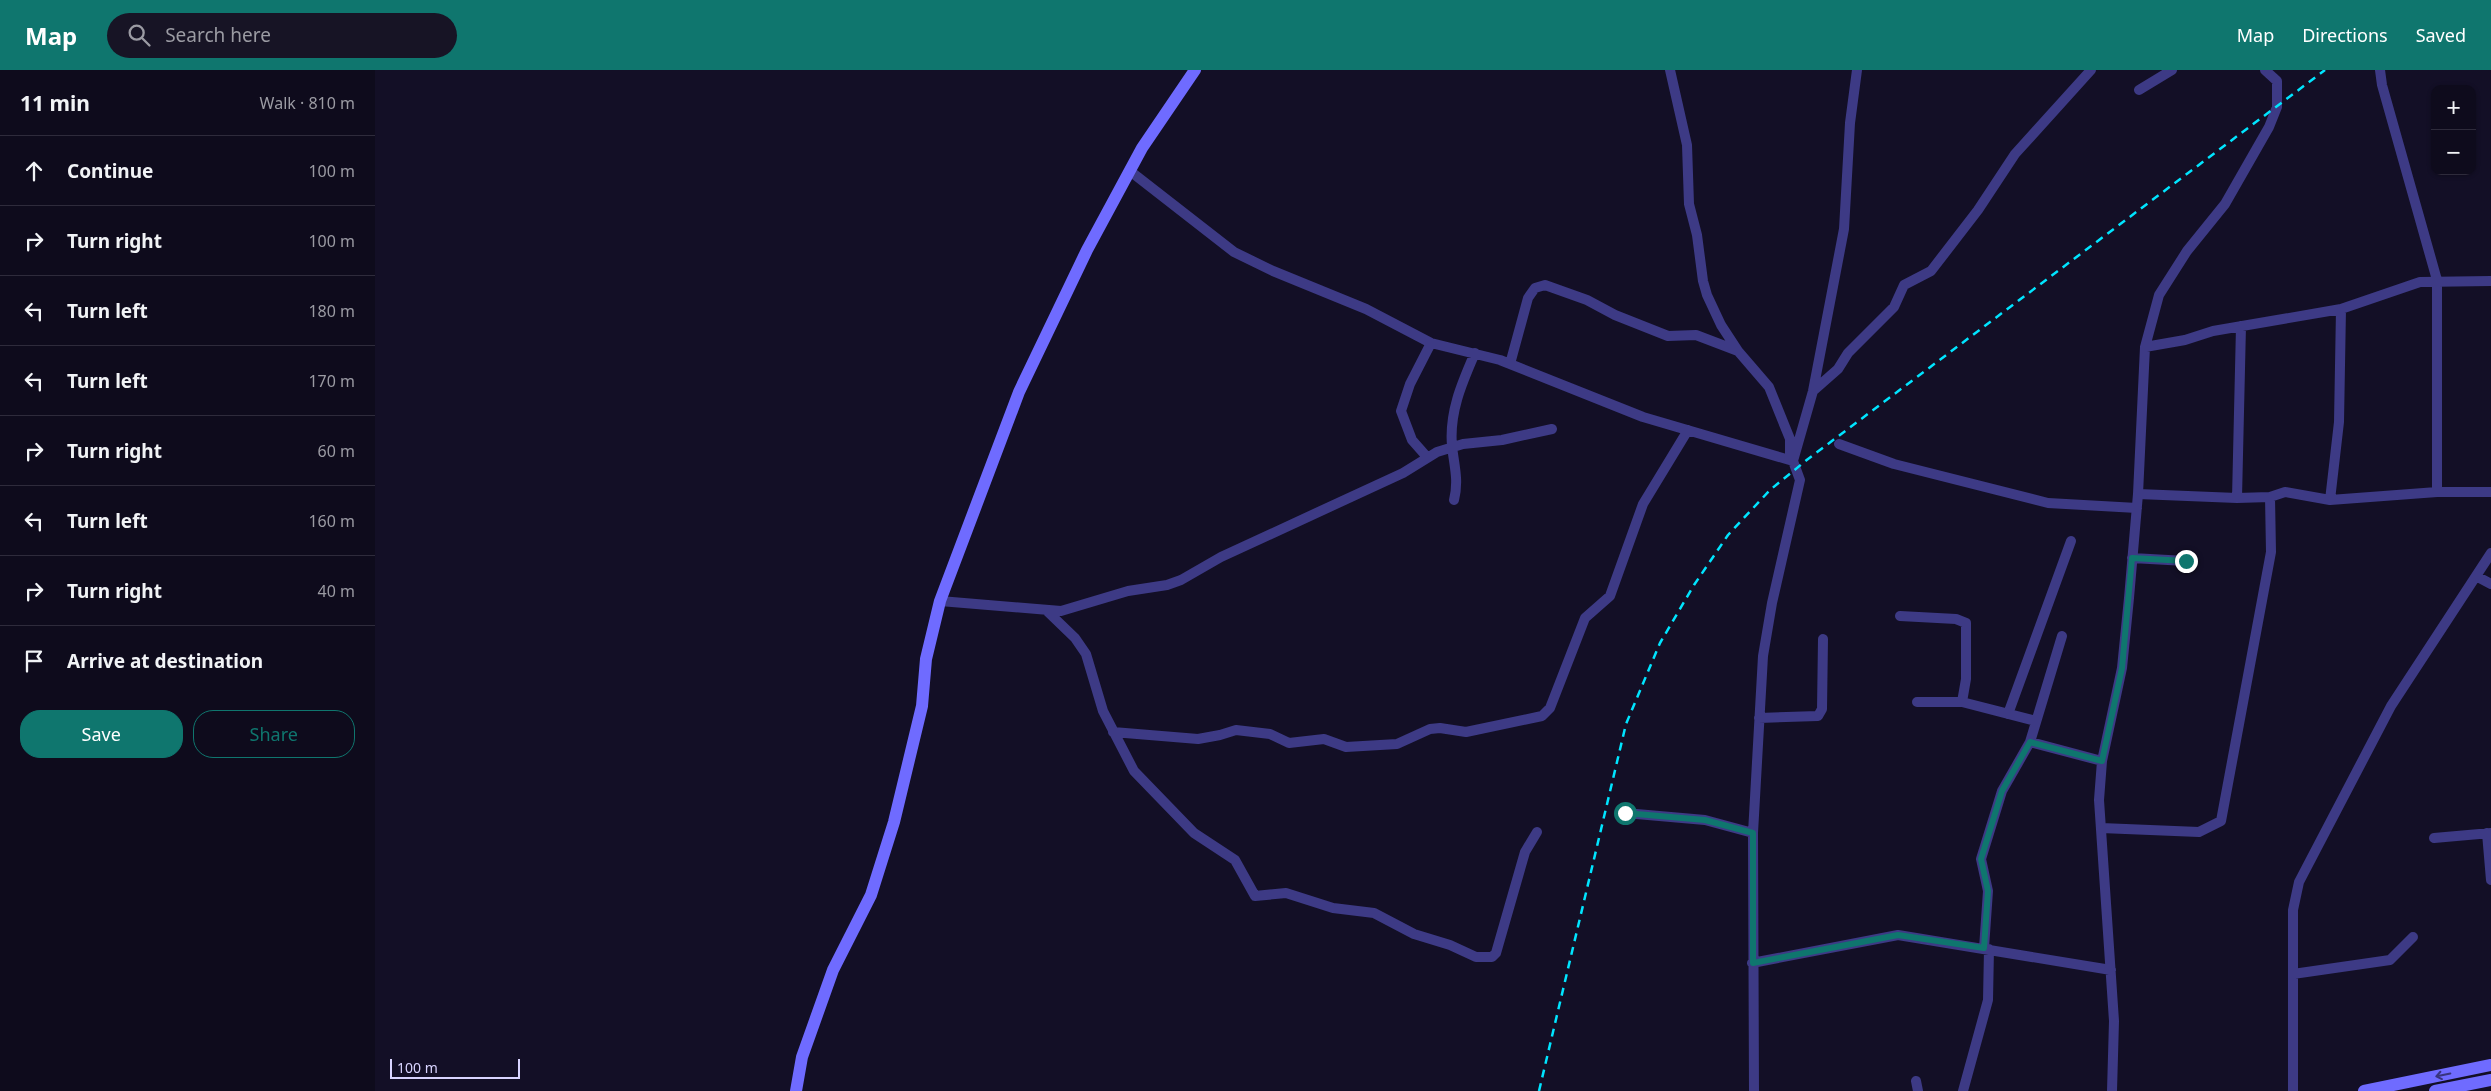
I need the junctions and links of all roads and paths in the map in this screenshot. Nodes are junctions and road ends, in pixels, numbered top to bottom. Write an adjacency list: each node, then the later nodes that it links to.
1 (1195, 70): 9 (street)
2 (1670, 70): 16 (street)
3 (1857, 70): 19 (street)
4 (2091, 70): 19 (street)
5 (2172, 70): 8 (street)
6 (2265, 70): 15 (street)
7 (2380, 70): 10 (street)
8 (2139, 90)
9 (1130, 171): 14 (street); 40 (street)
10 (2437, 280): 11 (street); 12 (street); 26 (street)
11 (2491, 281)
12 (2341, 310): 13 (street); 32 (street)
13 (2241, 326): 15 (street); 30 (street)
14 (1431, 343): 17 (street); 24 (street)
15 (2145, 347): 28 (street)
16 (1738, 351): 18 (street); 25 (street)
17 (1475, 353): 18 (street); 23 (street)
18 (1511, 364): 21 (street)
19 (1813, 391): 25 (street)
20 (1552, 429): 23 (street)
21 (1688, 430): 25 (street); 50 (street)
22 (1839, 444): 33 (street)
23 (1452, 447): 24 (street); 31 (street)
24 (1427, 457): 41 (street)
25 (1791, 460): 48 (street)
26 (2437, 492): 27 (street); 32 (street)
27 (2491, 492)
28 (2138, 494): 30 (street); 33 (street)
29 (2270, 497): 30 (street); 32 (street); 54 (street)
30 (2237, 498)
31 (1454, 500)
32 (2330, 500)
33 (2137, 508): 36 (street)
34 (2071, 541): 47 (street)
35 (2491, 553): 38 (street)
36 (2132, 558): 37 (street); 52 (street)
37 (2186, 561)
38 (2476, 576): 39 (street); 64 (street)
39 (2491, 584)
40 (940, 601): 41 (street); 67 (street)
41 (1047, 611): 50 (street)
42 (1900, 616): 46 (street)
43 (2062, 636): 49 (street)
44 (1823, 639): 48 (street)
45 (1917, 702): 46 (street)
46 (1961, 702): 47 (street)
47 (2008, 714): 49 (street)
48 (1759, 718): 56 (street)
49 (2036, 720): 51 (street)
50 (1113, 732): 55 (street)
51 (2030, 742): 52 (street); 61 (street)
52 (2102, 761): 54 (street)
53 (1625, 813): 56 (street)
54 (2101, 828): 63 (street)
55 (1537, 832)
56 (1753, 833): 62 (street)
57 (2489, 833): 58 (street); 59 (street)
58 (2434, 838)
59 (2491, 880)
60 (2413, 938): 64 (street)
61 (1987, 949): 62 (street); 63 (street); 69 (street)
62 (1753, 963): 68 (street)
63 (2111, 970): 70 (street)
64 (2293, 974): 71 (street)
65 (2491, 1065): 72 (street, one-way to 72)
66 (2491, 1080): 73 (street)
67 (796, 1091)
68 (1754, 1091)
69 (1963, 1091)
70 (2112, 1091)
71 (2293, 1091)
72 (2364, 1091)
73 (2435, 1091)

